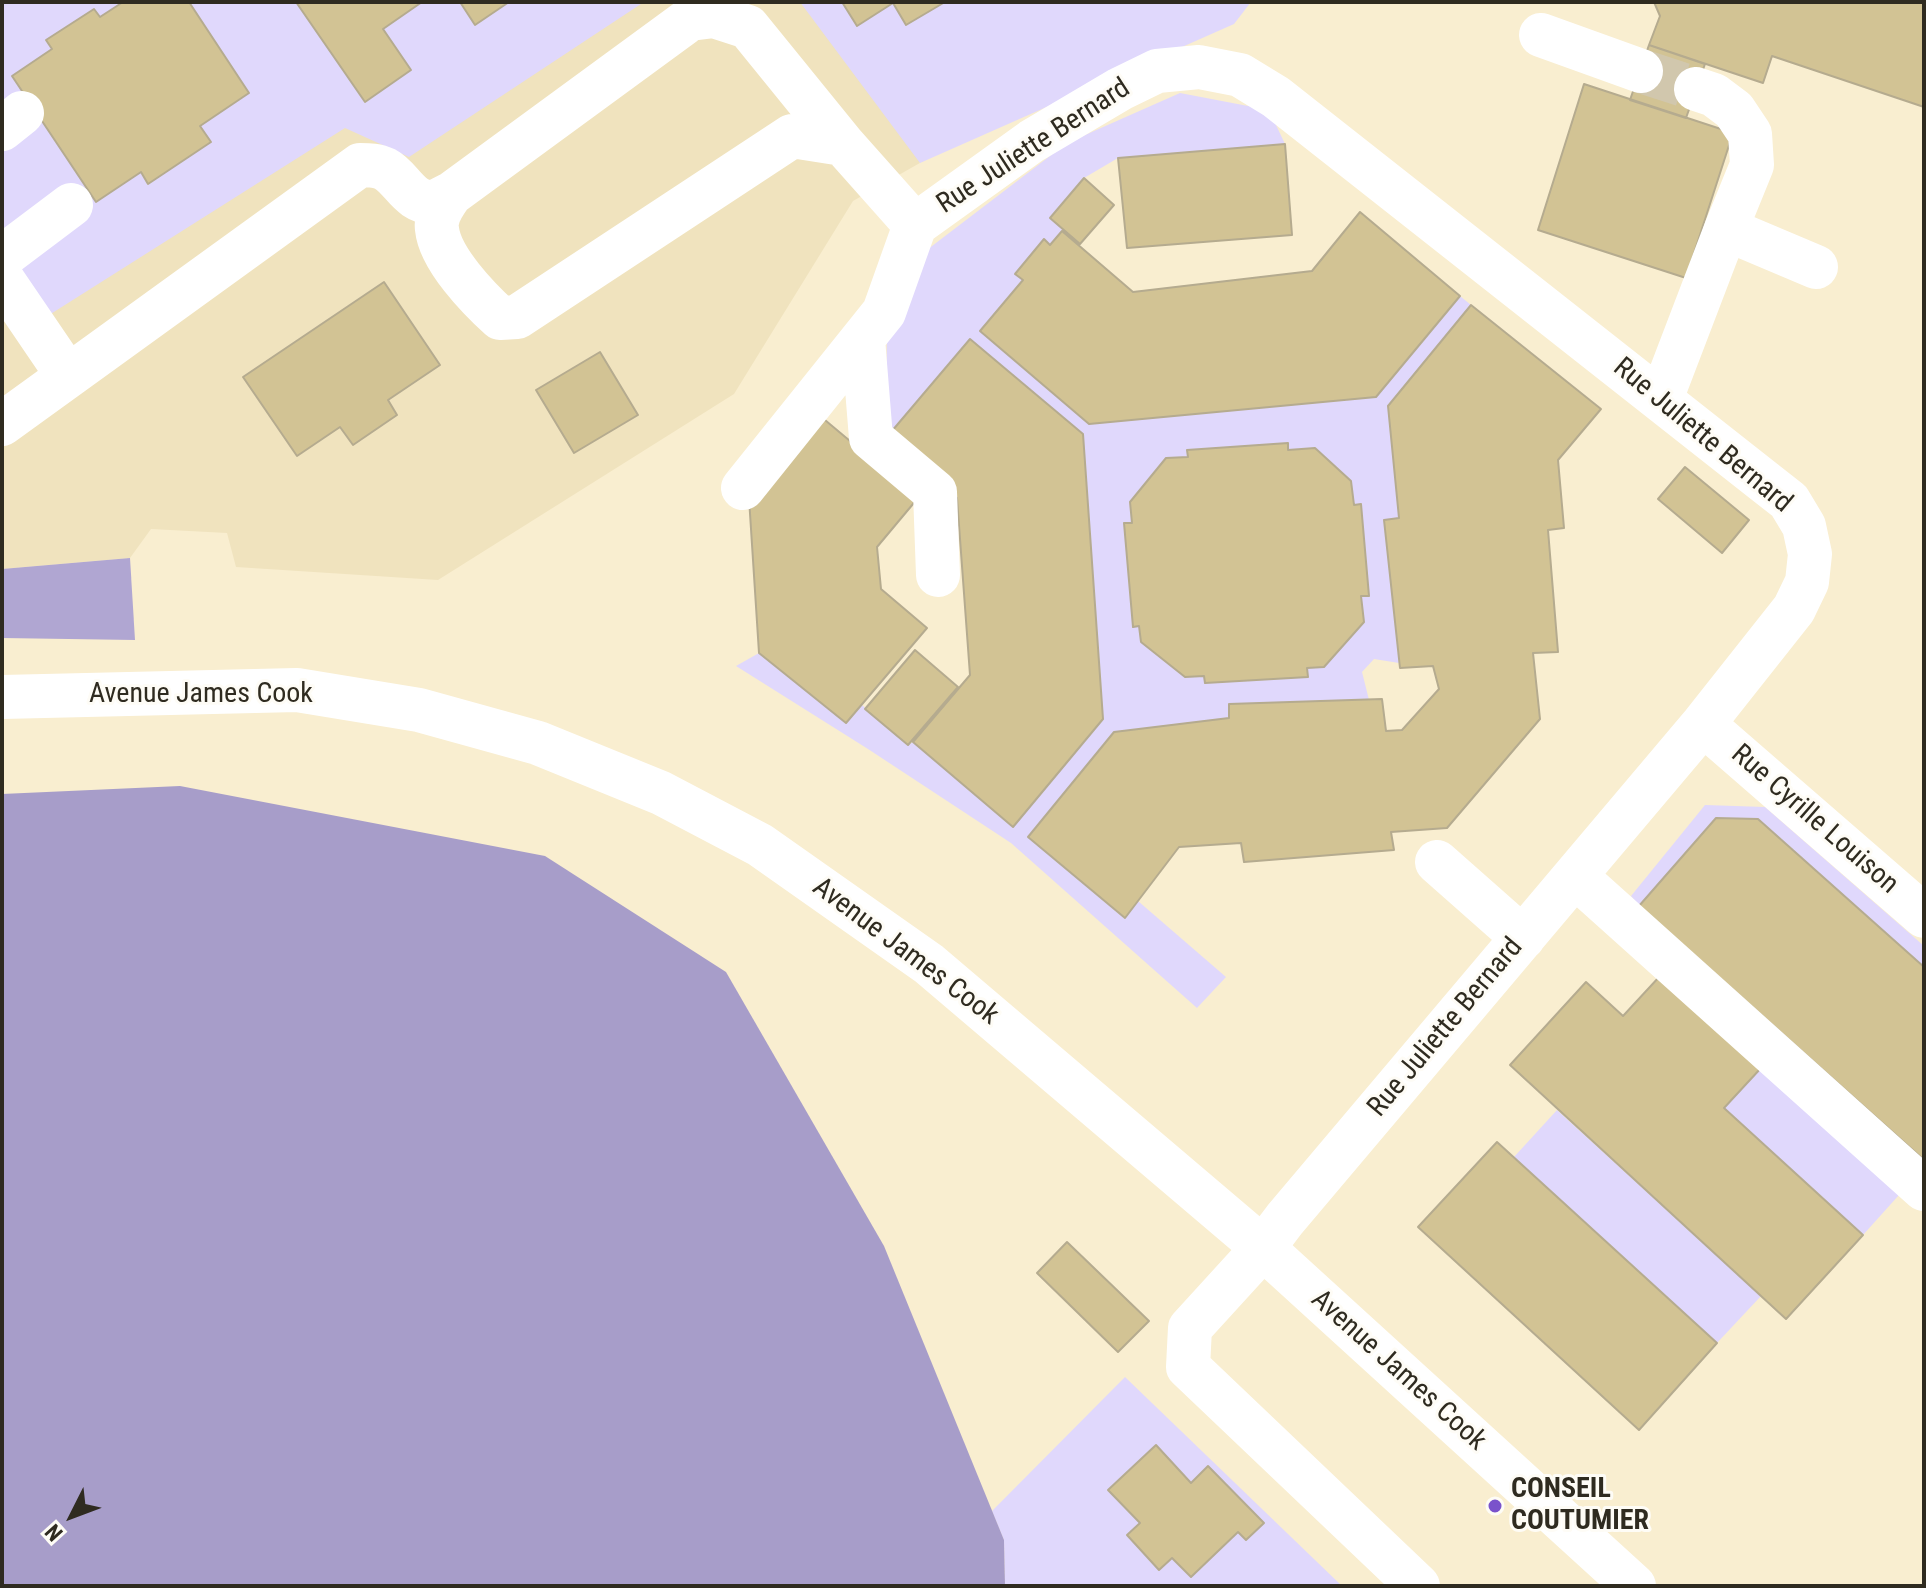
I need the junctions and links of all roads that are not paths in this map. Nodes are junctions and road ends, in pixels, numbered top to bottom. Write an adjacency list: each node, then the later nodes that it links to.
1 (1541, 35): 2 (street)
2 (1641, 71)
3 (1696, 89): 8 (street)
4 (843, 144): 5 (street); 5 (street); 7 (street)
5 (451, 194): 13 (street)
6 (71, 205): 9 (street)
7 (915, 225): 12 (street); 14 (street, Rue Juliette Bernard)
8 (1726, 229): 10 (street); 14 (street)
9 (2, 257)
10 (1816, 267)
11 (2, 279): 13 (street)
12 (863, 339): 16 (street); 17 (street)
13 (68, 376): 15 (street)
14 (1661, 399): 19 (street, Rue Juliette Bernard)
15 (2, 424)
16 (743, 488)
17 (938, 575)
18 (2, 697): 25 (street, Avenue James Cook)
19 (1703, 724): 21 (street, Rue Juliette Bernard); 22 (street, Rue Cyrille Louison)
20 (1437, 862): 23 (street)
21 (1575, 876): 23 (street, Rue Juliette Bernard); 24 (street)
22 (1924, 916)
23 (1523, 938): 25 (street, Rue Juliette Bernard)
24 (1924, 1189)
25 (1263, 1248): 26 (street, Rue Juliette Bernard); 27 (street, Avenue James Cook)
26 (1418, 1586)
27 (1634, 1586)

